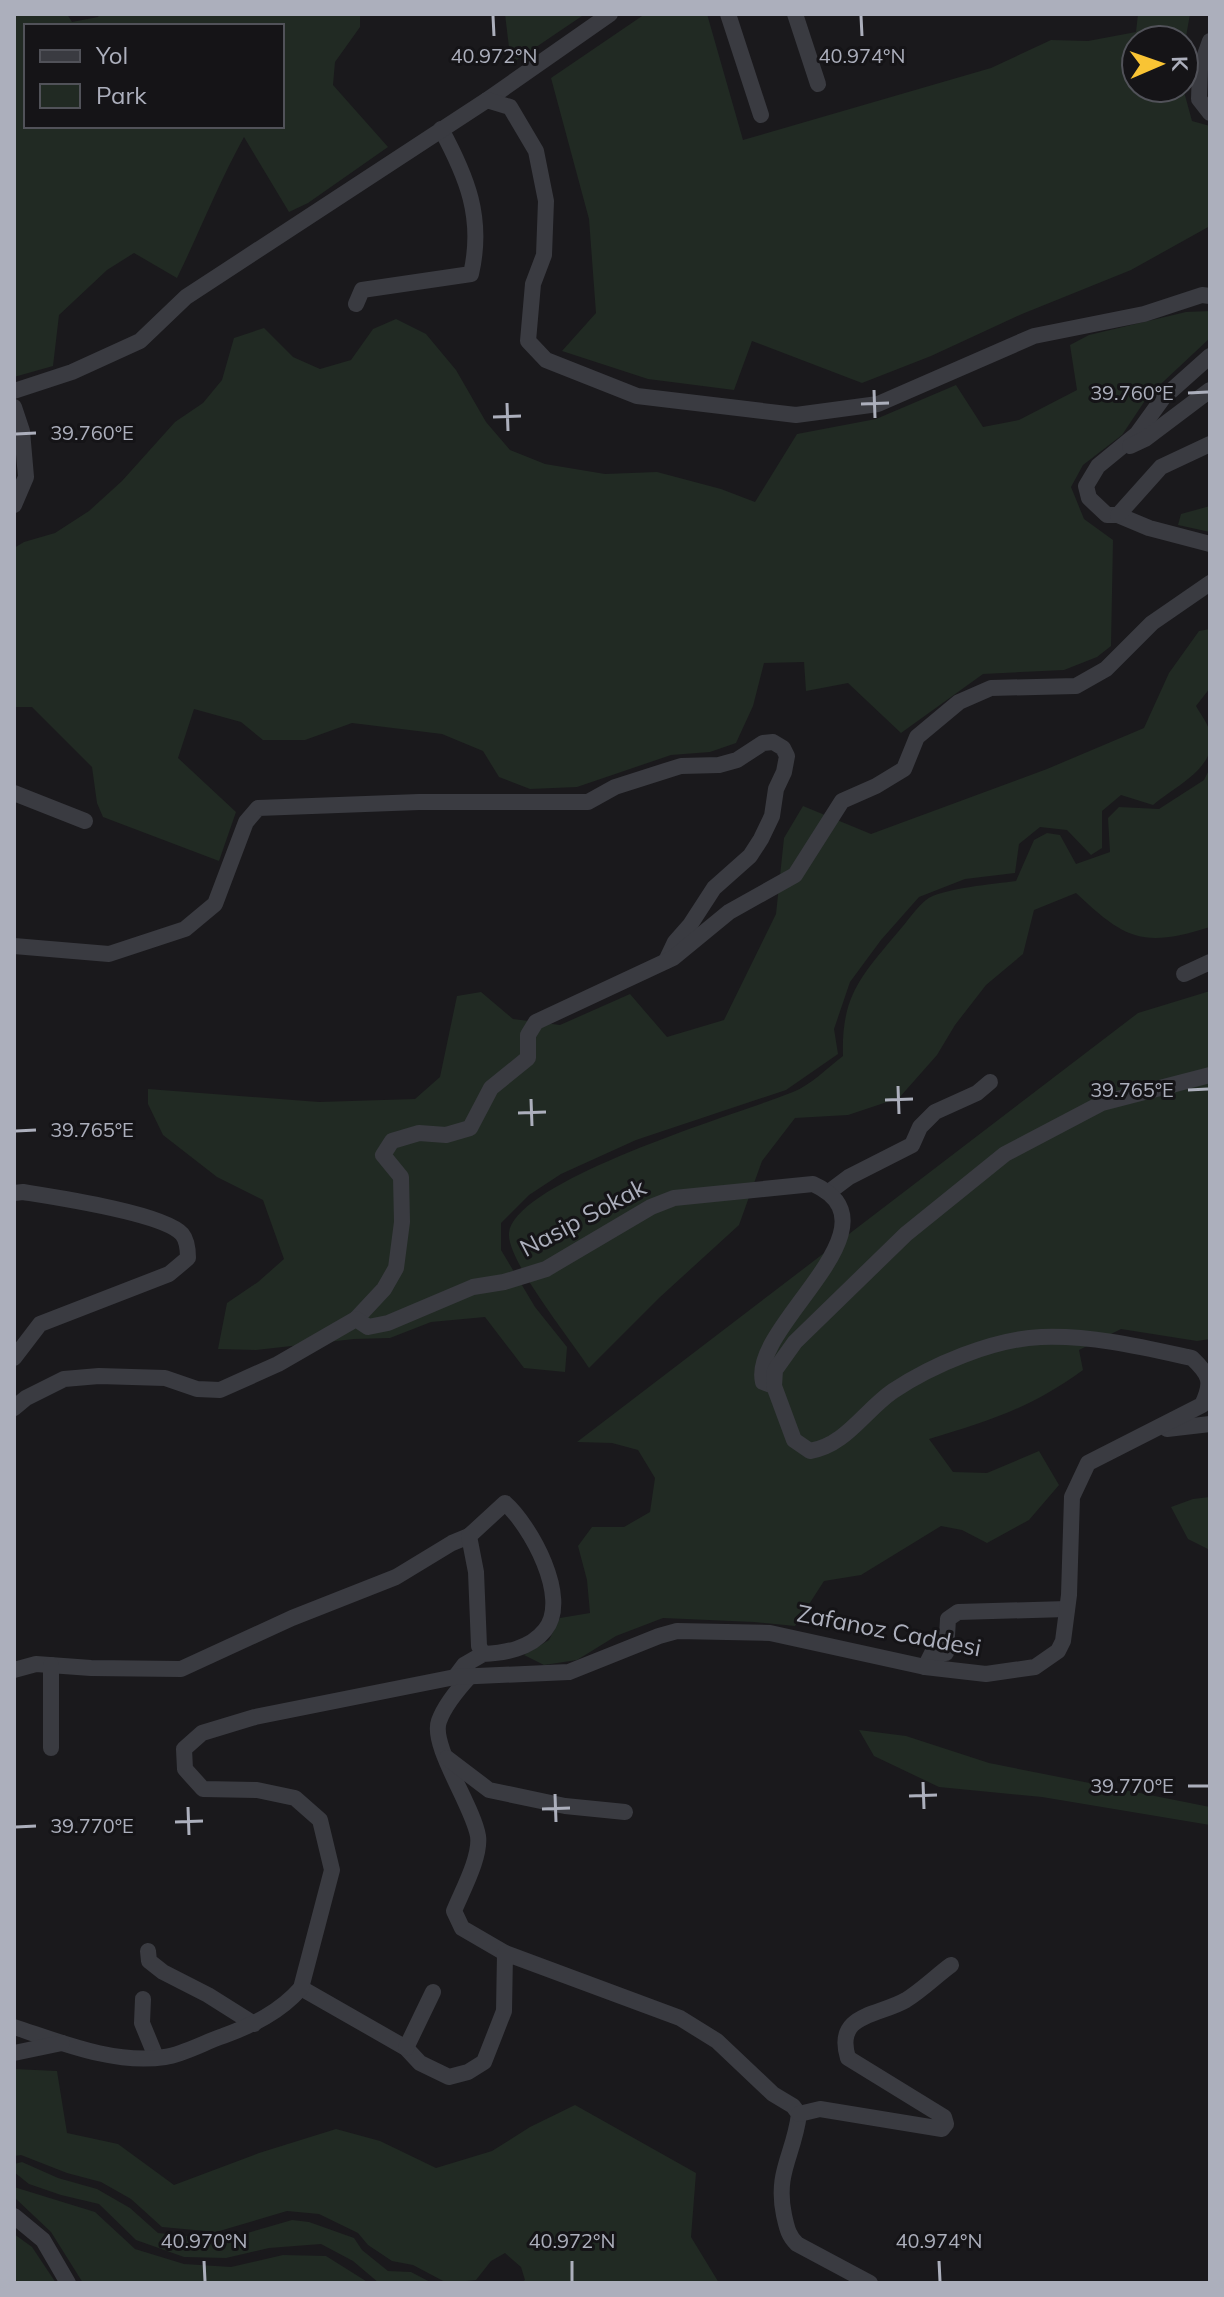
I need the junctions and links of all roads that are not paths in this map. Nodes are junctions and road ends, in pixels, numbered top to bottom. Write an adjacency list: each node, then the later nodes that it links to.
1 (610, 14): 6 (street)
2 (728, 14): 8 (street)
3 (795, 14): 5 (street)
4 (1210, 41): 7 (street)
5 (818, 84)
6 (487, 100): 9 (street); 10 (street)
7 (1210, 113)
8 (761, 115)
9 (441, 129): 11 (street); 14 (street)
10 (1210, 296)
11 (356, 304)
12 (1210, 356): 17 (street)
13 (1210, 390): 17 (street)
14 (14, 391)
15 (14, 407): 18 (street)
16 (1210, 444): 19 (street)
17 (1111, 456): 19 (street)
18 (14, 505)
19 (1118, 515): 20 (street)
20 (1210, 544)
21 (1210, 583): 25 (street)
22 (14, 793): 23 (street)
23 (85, 821)
24 (14, 946): 25 (street)
25 (666, 961): 32 (street)
26 (1210, 962): 27 (street)
27 (1184, 974)
28 (1210, 1075): 34 (street)
29 (990, 1082): 30 (street)
30 (829, 1192): 32 (street, Nasip Sokak); 34 (street)
31 (14, 1193): 33 (street)
32 (356, 1319): 35 (street)
33 (14, 1358)
34 (774, 1386): 37 (street, Zafanoz Caddesi)
35 (14, 1408)
36 (1210, 1424): 37 (street)
37 (1158, 1430): 39 (street, Zafanoz Caddesi)
38 (469, 1536): 40 (street); 40 (street); 41 (street)
39 (1067, 1609): 42 (street, Zafanoz Caddesi); 42 (street)
40 (483, 1654): 44 (street)
41 (51, 1665): 43 (street); 45 (street)
42 (925, 1667): 44 (street, Zafanoz Caddesi)
43 (14, 1670)
44 (463, 1676): 46 (street); 51 (street, Zafanoz Caddesi)
45 (51, 1748)
46 (446, 1757): 47 (street); 49 (street)
47 (625, 1812)
48 (148, 1951): 54 (street)
49 (505, 1953): 57 (street); 60 (street)
50 (951, 1965): 60 (street)
51 (301, 1988): 54 (street); 57 (street)
52 (433, 1992): 57 (street)
53 (143, 1999): 59 (street)
54 (254, 2024): 59 (street)
55 (14, 2027): 56 (street)
56 (63, 2043): 58 (street); 59 (street)
57 (406, 2048)
58 (14, 2053)
59 (156, 2057)
60 (799, 2114): 63 (street)
61 (14, 2216): 62 (street)
62 (68, 2283)
63 (870, 2283)

